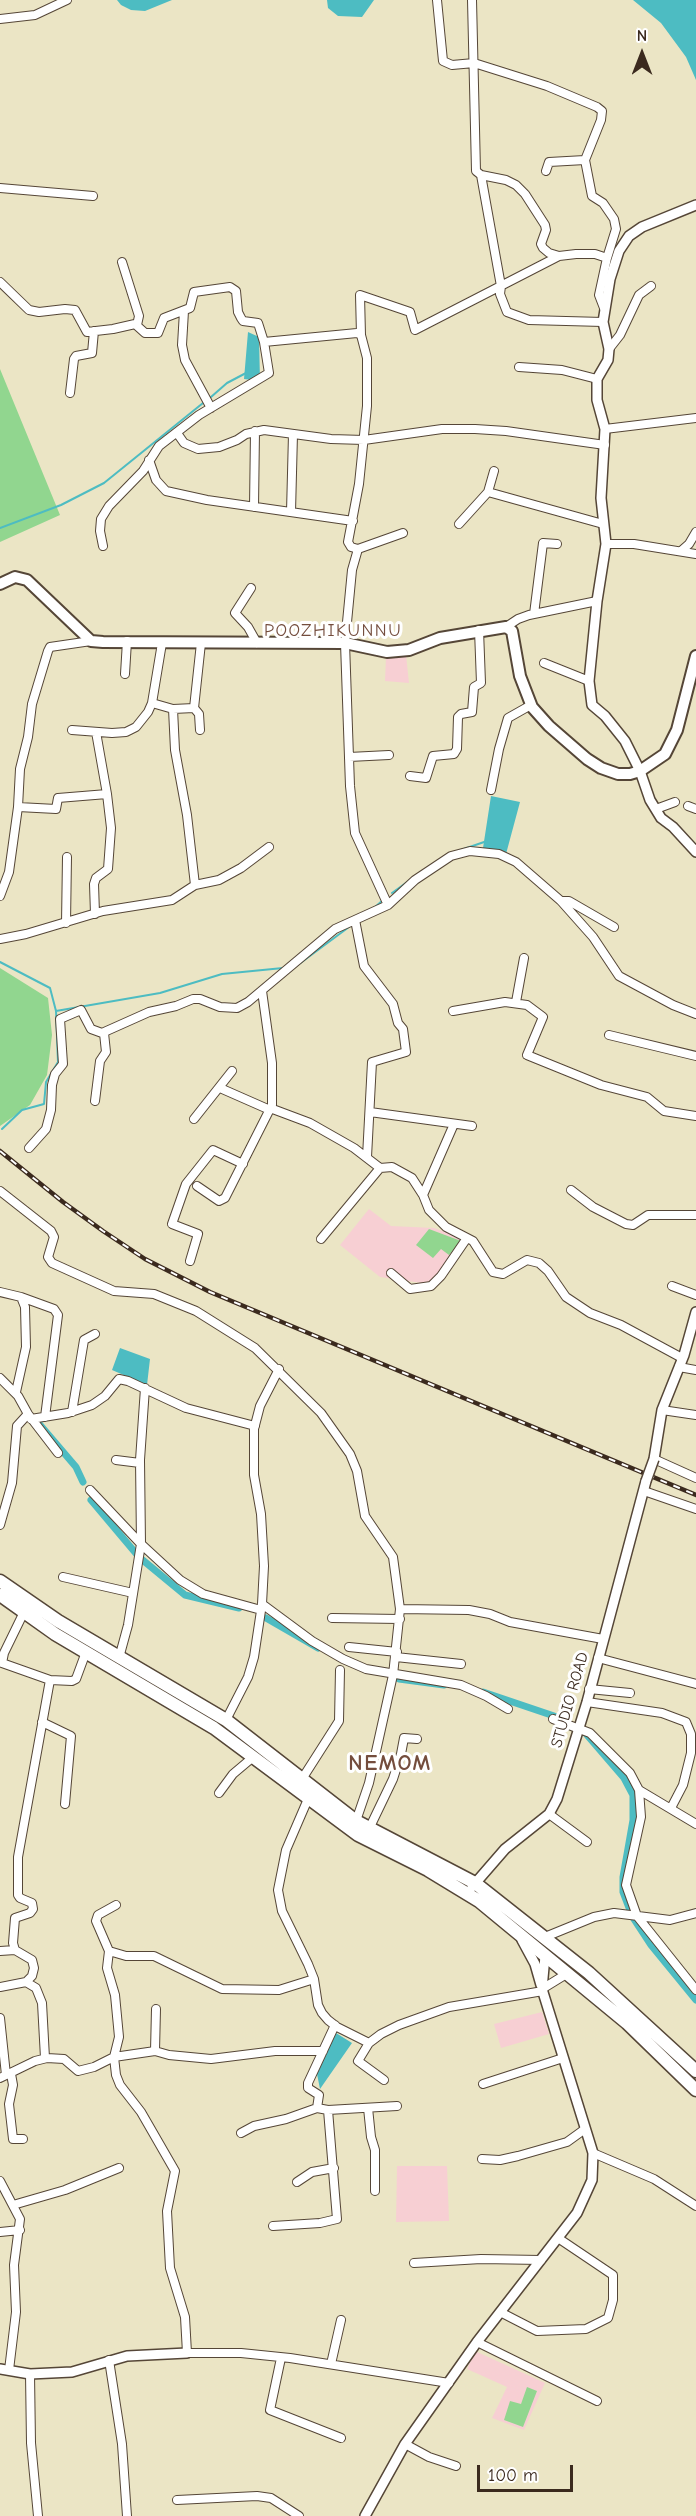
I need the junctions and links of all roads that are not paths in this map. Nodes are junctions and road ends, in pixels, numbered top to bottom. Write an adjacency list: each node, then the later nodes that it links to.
1 (67, 0): 4 (street)
2 (437, 0): 5 (street)
3 (472, 0): 5 (street)
4 (0, 19)
5 (474, 63): 6 (street); 8 (street)
6 (585, 160): 7 (street); 13 (street)
7 (546, 171)
8 (481, 175): 12 (street); 16 (street)
9 (0, 188): 10 (street)
10 (93, 196)
11 (696, 205): 18 (street)
12 (559, 256): 13 (street); 16 (street)
13 (607, 258): 18 (street)
14 (122, 262): 21 (street)
15 (0, 282): 22 (street)
16 (501, 286): 20 (street); 23 (street)
17 (651, 286): 25 (street)
18 (604, 308): 20 (street)
19 (184, 311): 21 (street); 24 (street); 29 (street)
20 (603, 322): 25 (street)
21 (137, 325): 22 (street)
22 (94, 331): 28 (street)
23 (361, 335): 24 (street); 35 (street)
24 (264, 342): 29 (street)
25 (609, 349): 27 (street)
26 (519, 368): 27 (street)
27 (597, 379): 31 (street)
28 (70, 393)
29 (211, 408): 33 (street)
30 (696, 418): 31 (street)
31 (605, 429): 36 (street)
32 (255, 431): 33 (street); 34 (street); 40 (street)
33 (177, 433): 37 (street)
34 (293, 434): 35 (street); 41 (street)
35 (364, 440): 36 (street); 42 (street)
36 (605, 445): 44 (street)
37 (149, 460): 40 (street); 49 (street)
38 (494, 471): 39 (street)
39 (488, 492): 43 (street); 44 (street)
40 (254, 507): 41 (street)
41 (291, 512): 42 (street)
42 (353, 521): 50 (street)
43 (459, 524)
44 (603, 524): 48 (street)
45 (696, 532): 51 (street)
46 (403, 533): 50 (street)
47 (557, 544): 56 (street)
48 (606, 544): 51 (street); 55 (street)
49 (103, 546)
50 (358, 549): 63 (street)
51 (681, 551): 52 (street)
52 (696, 554)
53 (0, 584): 59 (main road)
54 (251, 588): 62 (street)
55 (597, 601): 56 (street); 68 (street)
56 (534, 614): 57 (street)
57 (506, 627): 58 (main road); 70 (main road)
58 (479, 630): 63 (main road); 79 (street)
59 (90, 641): 60 (main road); 83 (street)
60 (127, 641): 64 (main road); 67 (street)
61 (201, 643): 62 (main road); 64 (main road); 71 (street)
62 (257, 643): 63 (main road)
63 (345, 643): 77 (street)
64 (162, 644): 69 (street)
65 (696, 656): 78 (main road)
66 (544, 663): 68 (street)
67 (125, 674)
68 (589, 681): 78 (street)
69 (152, 704): 72 (street); 75 (street)
70 (531, 705): 78 (main road); 80 (street)
71 (194, 708): 72 (street); 74 (street)
72 (173, 709): 88 (street)
73 (72, 730): 75 (street)
74 (200, 730)
75 (96, 732): 81 (street)
76 (388, 755): 77 (street)
77 (349, 757): 91 (street)
78 (640, 771): 84 (street)
79 (410, 776)
80 (491, 790)
81 (107, 794): 83 (street); 92 (street)
82 (675, 802): 84 (street)
83 (18, 807): 89 (street)
84 (656, 809): 86 (street)
85 (269, 847): 88 (street)
86 (696, 852)
87 (67, 856): 94 (street)
88 (195, 885): 92 (street)
89 (0, 896)
90 (561, 901): 91 (street); 95 (street); 101 (street)
91 (388, 905): 93 (street)
92 (95, 914): 94 (street)
93 (356, 922): 98 (street); 109 (street)
94 (66, 923): 96 (street)
95 (614, 927)
96 (0, 939)
97 (524, 958): 99 (street)
98 (262, 991): 102 (street); 108 (street)
99 (516, 1002): 100 (street); 110 (street)
100 (453, 1011)
101 (696, 1014)
102 (104, 1033): 107 (street); 114 (street)
103 (609, 1035): 104 (street)
104 (696, 1056)
105 (232, 1071): 106 (street)
106 (220, 1088): 108 (street); 111 (street)
107 (94, 1101)
108 (270, 1109): 115 (street); 116 (street)
109 (370, 1112): 112 (street); 115 (street)
110 (696, 1116)
111 (194, 1119)
112 (454, 1124): 113 (street); 121 (street)
113 (472, 1126)
114 (28, 1148)
115 (367, 1157): 117 (street)
116 (243, 1164): 118 (street); 125 (street)
117 (380, 1168): 121 (street); 124 (street)
118 (197, 1186)
119 (571, 1190): 122 (street)
120 (0, 1191): 135 (street)
121 (423, 1195): 123 (street)
122 (696, 1215)
123 (467, 1238): 126 (street); 134 (street)
124 (321, 1239)
125 (190, 1261)
126 (391, 1273)
127 (672, 1286): 129 (street)
128 (0, 1292): 130 (street)
129 (696, 1295)
130 (21, 1297): 139 (street); 144 (street)
131 (696, 1312): 132 (street, STUDIO ROAD)
132 (694, 1326): 134 (street, STUDIO ROAD)
133 (95, 1334): 141 (street)
134 (681, 1362): 136 (street); 140 (street, STUDIO ROAD)
135 (279, 1369): 145 (street); 161 (street)
136 (696, 1370)
137 (0, 1378): 139 (street)
138 (145, 1388): 141 (street); 145 (street); 149 (street)
139 (17, 1394): 143 (street)
140 (662, 1410): 142 (street); 147 (street, STUDIO ROAD)
141 (72, 1412): 144 (street)
142 (696, 1415)
143 (30, 1416): 144 (street); 146 (street); 154 (street)
144 (44, 1417)
145 (255, 1426): 160 (street)
146 (58, 1453)
147 (654, 1459): 150 (street); 151 (street, STUDIO ROAD, bridge)
148 (116, 1460): 149 (street)
149 (140, 1463): 155 (street)
150 (696, 1478)
151 (645, 1486): 153 (street); 165 (street, STUDIO ROAD)
152 (90, 1490): 155 (street)
153 (696, 1509)
154 (0, 1525)
155 (141, 1544): 158 (street); 160 (street)
156 (63, 1577): 158 (street)
157 (0, 1581): 169 (main road)
158 (133, 1593): 169 (street)
159 (0, 1595): 162 (main road)
160 (262, 1607): 173 (street); 181 (street)
161 (400, 1609): 164 (street); 165 (street)
162 (24, 1612): 167 (main road); 174 (street)
163 (332, 1618): 164 (street)
164 (400, 1619): 168 (street)
165 (603, 1640): 170 (street, STUDIO ROAD)
166 (349, 1647): 168 (street)
167 (86, 1652): 174 (street); 185 (main road)
168 (397, 1654): 171 (street); 173 (street)
169 (118, 1658): 181 (main road)
170 (598, 1658): 175 (street); 176 (street, STUDIO ROAD)
171 (461, 1664)
172 (340, 1670): 186 (street)
173 (393, 1675): 179 (street); 193 (street)
174 (50, 1680): 182 (street)
175 (696, 1684)
176 (589, 1689): 177 (street); 178 (street, STUDIO ROAD)
177 (630, 1693)
178 (587, 1702): 183 (street, STUDIO ROAD); 191 (street)
179 (508, 1709)
180 (553, 1719): 183 (street)
181 (226, 1720): 186 (main road)
182 (42, 1722): 190 (street); 204 (street)
183 (580, 1729): 187 (street); 192 (street, STUDIO ROAD)
184 (417, 1739): 195 (street)
185 (252, 1758): 188 (street); 189 (main road)
186 (302, 1779): 193 (main road)
187 (639, 1790): 191 (street); 201 (street)
188 (219, 1793)
189 (308, 1799): 198 (main road); 209 (street)
190 (65, 1804)
191 (670, 1808): 194 (street)
192 (549, 1814): 196 (street); 197 (street, STUDIO ROAD)
193 (356, 1821): 195 (main road)
194 (696, 1824)
195 (369, 1829): 197 (main road)
196 (587, 1842)
197 (475, 1883): 198 (street, STUDIO ROAD); 203 (main road)
198 (466, 1893): 202 (main road)
199 (116, 1905): 206 (street)
200 (696, 1913): 201 (street)
201 (637, 1916): 203 (street); 213 (street)
202 (518, 1933): 207 (main road); 212 (street)
203 (549, 1941): 207 (main road); 223 (main road)
204 (15, 1950): 205 (street); 210 (street)
205 (0, 1951)
206 (109, 1951): 209 (street); 220 (street)
207 (545, 1956): 208 (main road); 212 (street)
208 (568, 1973): 212 (street); 227 (main road)
209 (314, 1979): 216 (street)
210 (26, 1982): 211 (street); 221 (street)
211 (0, 1987)
212 (543, 1990): 217 (street); 222 (street)
213 (696, 1990)
214 (156, 2009): 218 (street)
215 (0, 2018): 224 (street)
216 (335, 2025): 217 (street); 219 (street)
217 (369, 2043): 225 (street)
218 (155, 2051): 219 (street); 220 (street)
219 (323, 2051): 229 (street)
220 (114, 2057): 221 (street); 253 (street)
221 (45, 2058): 224 (street)
222 (563, 2058): 226 (street); 232 (street)
223 (696, 2071)
224 (5, 2076): 234 (street)
225 (384, 2080)
226 (483, 2084)
227 (696, 2090)
228 (397, 2106): 230 (street)
229 (317, 2108): 231 (street); 233 (street)
230 (368, 2108): 231 (street); 241 (street)
231 (328, 2110): 238 (street)
232 (585, 2129): 235 (street); 236 (street)
233 (241, 2133)
234 (23, 2139)
235 (593, 2152): 243 (street); 247 (street)
236 (482, 2159)
237 (119, 2168): 242 (street)
238 (334, 2169): 240 (street); 244 (street)
239 (0, 2181): 242 (street)
240 (297, 2182)
241 (375, 2191)
242 (13, 2205): 245 (street)
243 (696, 2206)
244 (273, 2226)
245 (20, 2230): 246 (street); 257 (street)
246 (0, 2232)
247 (558, 2238): 248 (street); 250 (street)
248 (541, 2260): 249 (street); 250 (street)
249 (414, 2263)
250 (502, 2313): 252 (street)
251 (341, 2320): 256 (street)
252 (477, 2342): 259 (street); 260 (street)
253 (187, 2353): 254 (street); 255 (street)
254 (281, 2358): 256 (street); 261 (street)
255 (109, 2360): 258 (street); 266 (street)
256 (331, 2364): 259 (street)
257 (4, 2370): 258 (street)
258 (30, 2374): 265 (street)
259 (449, 2384): 262 (street)
260 (597, 2401)
261 (341, 2438)
262 (405, 2444): 263 (street); 268 (street)
263 (456, 2466)
264 (177, 2500): 267 (street)
265 (38, 2516)
266 (127, 2516)
267 (299, 2516)
268 (365, 2516)

